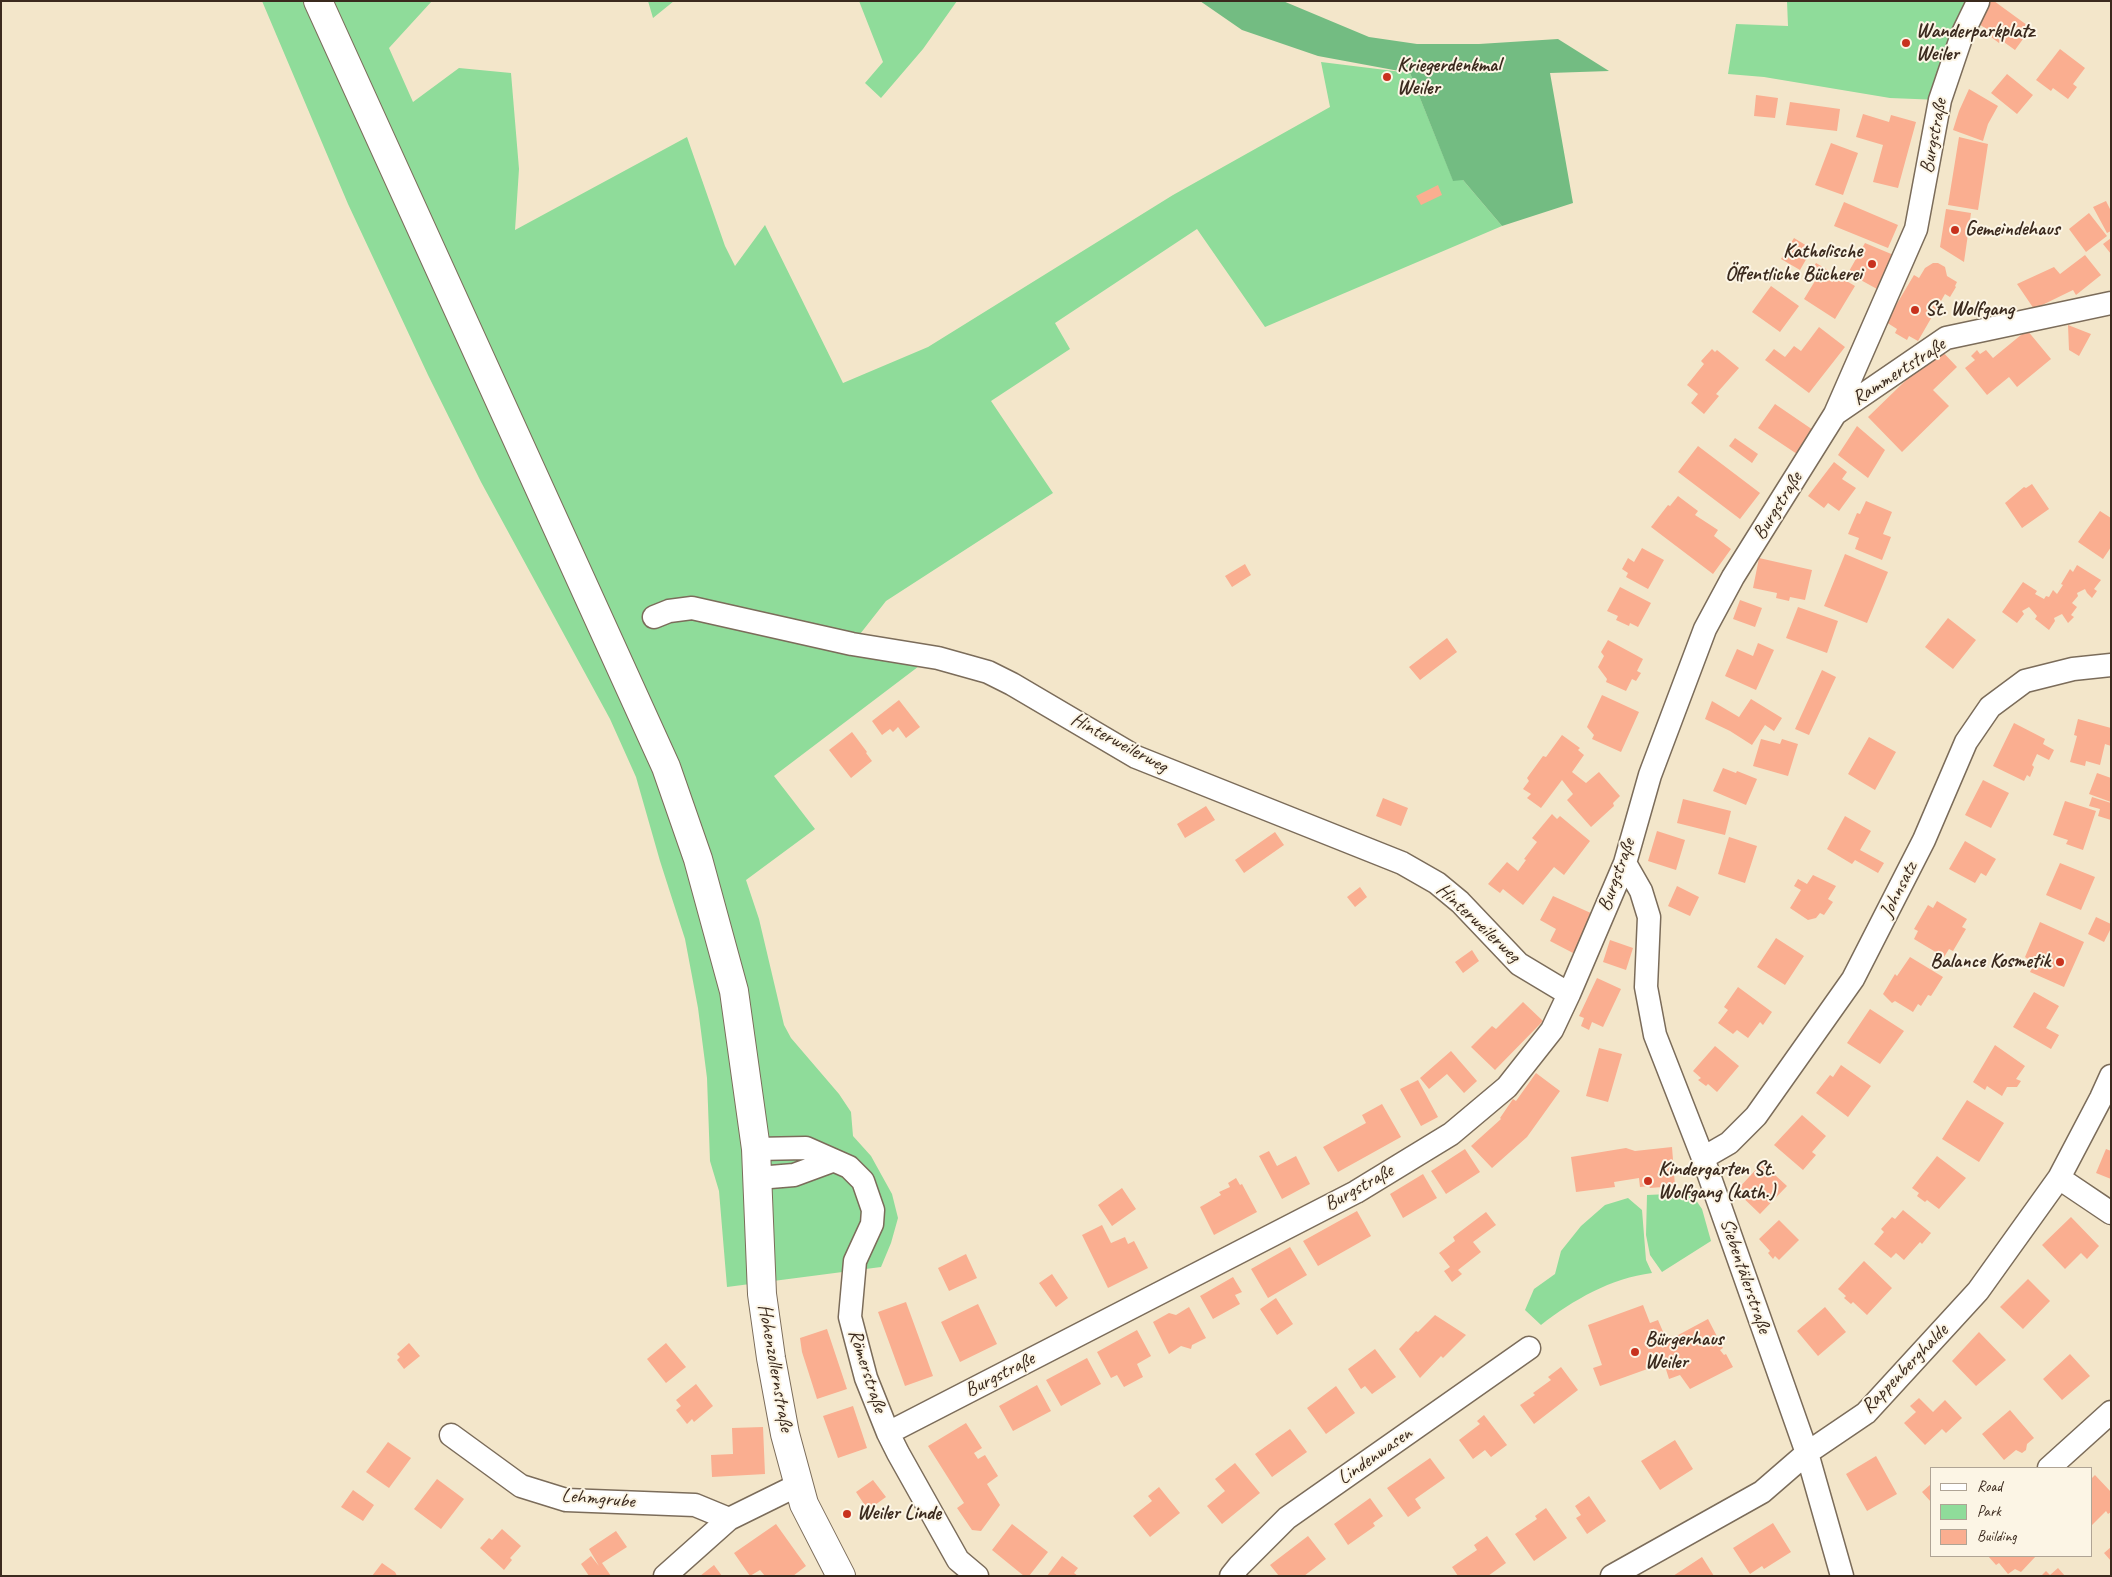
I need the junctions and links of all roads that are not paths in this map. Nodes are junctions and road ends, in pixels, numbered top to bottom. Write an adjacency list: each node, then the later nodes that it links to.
1 (318, 1): 10 (main road, Hohenzollernstraße)
2 (1978, 2): 4 (street, Burgstraße)
3 (2111, 303): 4 (street, Rammertstraße)
4 (1835, 414): 7 (street, Burgstraße)
5 (654, 617): 8 (street, Hinterweilerweg)
6 (2111, 664): 11 (street, Johnsatz)
7 (1625, 863): 8 (street, Burgstraße); 11 (street, Siebentälerstraße)
8 (1569, 994): 18 (street, Burgstraße)
9 (2111, 1076): 14 (street, Rappenberghalde)
10 (756, 1149): 12 (street, Römerstraße); 13 (main road, Hohenzollernstraße)
11 (1703, 1158): 20 (street, Siebentälerstraße)
12 (832, 1161): 13 (street); 18 (street, Römerstraße)
13 (758, 1178): 22 (main road, Hohenzollernstraße)
14 (2059, 1178): 15 (street); 20 (street, Rappenberghalde)
15 (2111, 1213)
16 (1529, 1348): 27 (street, Lindenwasen)
17 (2111, 1412): 21 (street)
18 (888, 1433): 26 (street, Römerstraße)
19 (452, 1435): 23 (street, Lehmgrube)
20 (1807, 1453): 28 (street, Rappenberghalde); 29 (street, Siebentälerstraße)
21 (2050, 1467)
22 (798, 1485): 23 (street); 25 (main road, Hohenzollernstraße)
23 (729, 1520): 24 (street)
24 (666, 1576)
25 (841, 1576)
26 (977, 1576)
27 (1231, 1576)
28 (1612, 1576)
29 (1842, 1576)

